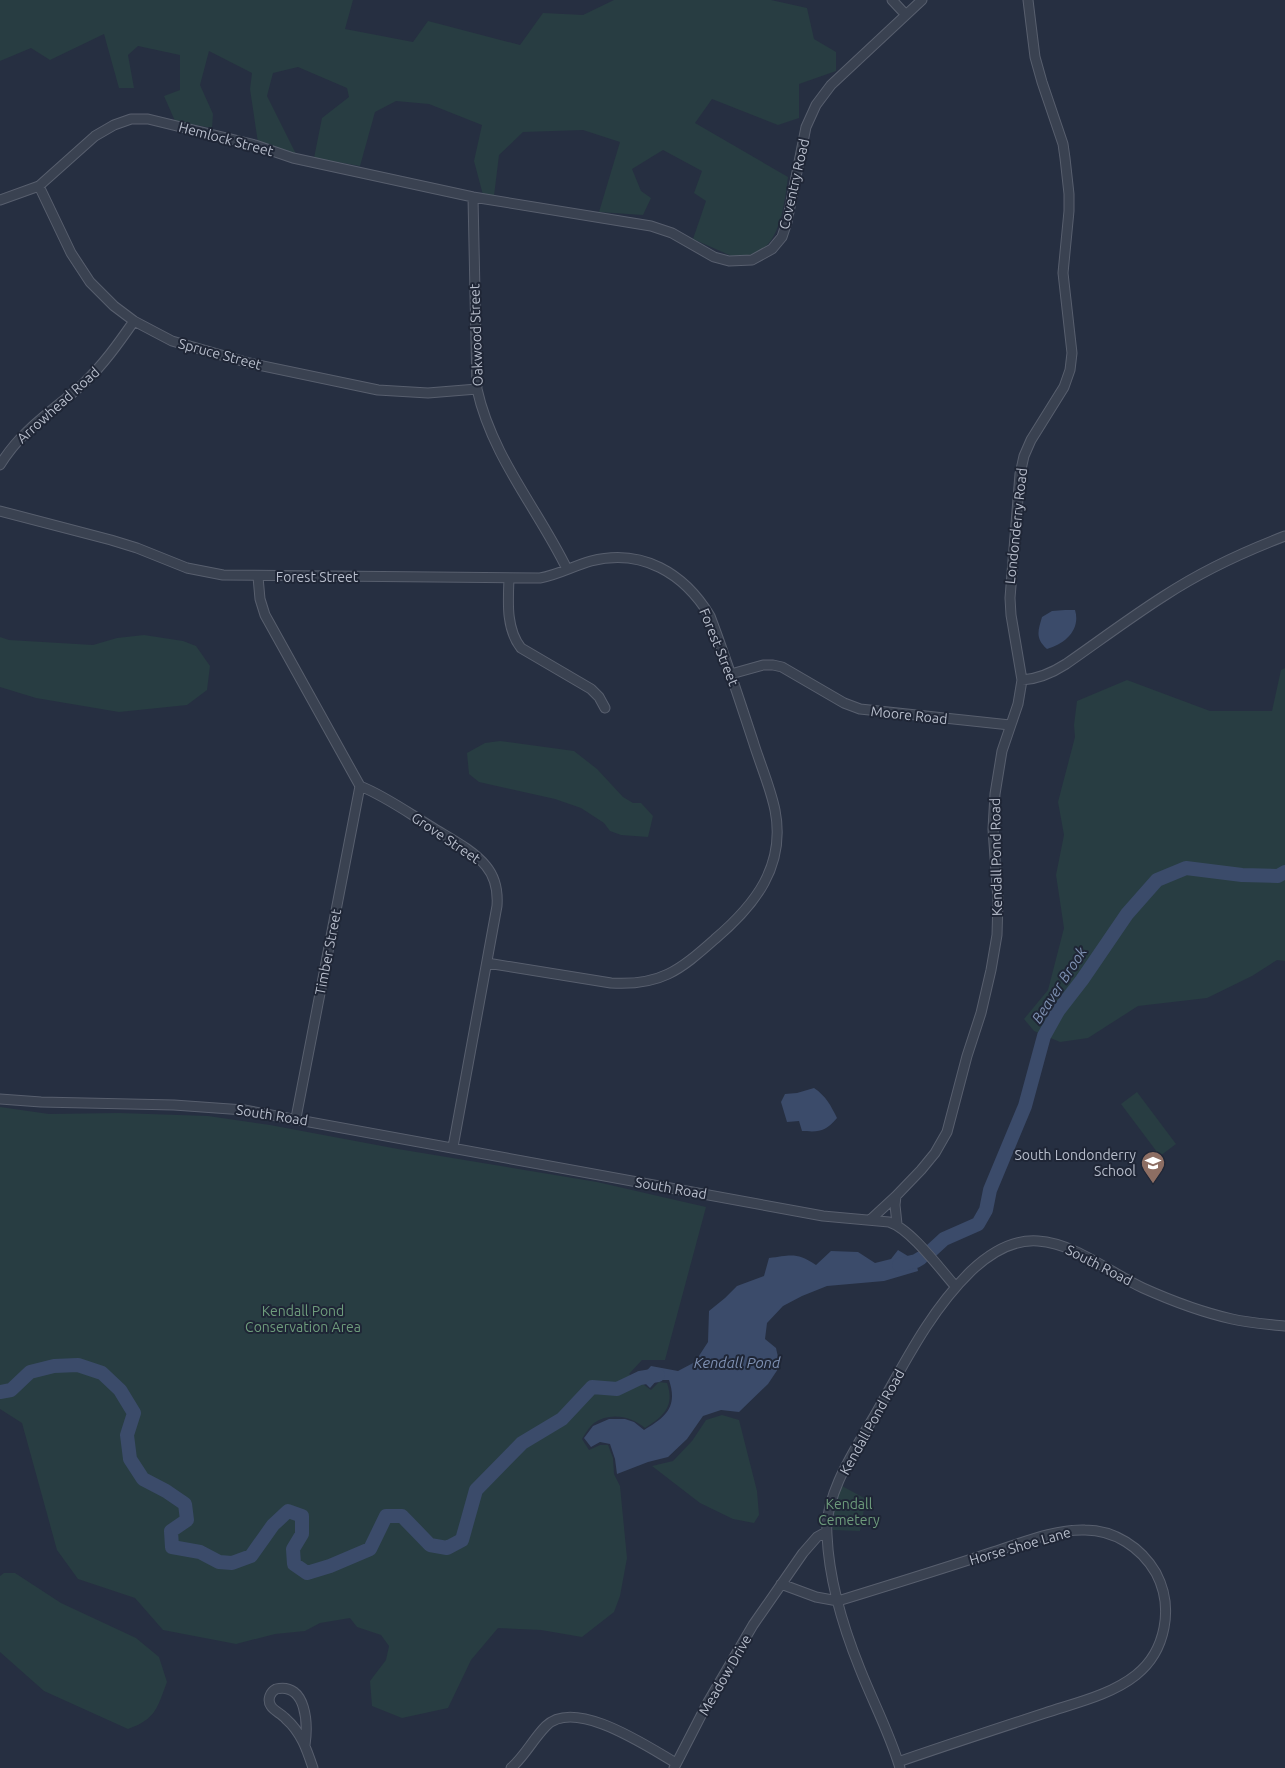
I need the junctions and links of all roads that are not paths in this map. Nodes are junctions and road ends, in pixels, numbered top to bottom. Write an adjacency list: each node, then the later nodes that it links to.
1 (892, 0): 4 (street)
2 (922, 0): 4 (street, Coventry Road)
3 (1028, 0): 17 (street, Londonderry Road)
4 (906, 15): 6 (street, Coventry Road)
5 (39, 186): 6 (street, Hemlock Street); 7 (street, Hemlock Street); 8 (street, Spruce Street)
6 (473, 197): 9 (street, Oakwood Street)
7 (0, 200)
8 (134, 321): 9 (street, Spruce Street); 10 (street, Arrowhead Road)
9 (478, 389): 13 (street, Oakwood Street)
10 (0, 465)
11 (0, 511): 14 (street, Forest Street)
12 (1285, 536): 17 (street)
13 (568, 570): 15 (street, Forest Street); 16 (street, Forest Street)
14 (258, 577): 15 (street, Forest Street); 20 (street)
15 (509, 579): 18 (street)
16 (731, 674): 19 (street, Moore Road); 21 (street, Forest Street)
17 (1022, 680): 19 (street, Kendall Pond Road)
18 (605, 708)
19 (1010, 725): 25 (street, Kendall Pond Road)
20 (360, 786): 21 (street, Grove Street); 23 (street, Timber Street)
21 (487, 963): 24 (street, Grove Street)
22 (0, 1099): 23 (street, South Road)
23 (296, 1118): 24 (street, South Road)
24 (453, 1147): 26 (street, South Road)
25 (896, 1196): 26 (street, Kendall Pond Road); 27 (street)
26 (870, 1220): 27 (street, South Road)
27 (897, 1224): 28 (street)
28 (956, 1287): 29 (street, South Road); 30 (street, Kendall Pond Road)
29 (1285, 1326)
30 (826, 1532): 31 (street, Meadow Drive); 32 (street, Kendall Pond Road)
31 (781, 1584): 32 (street); 35 (street, Meadow Drive)
32 (838, 1601): 34 (street, Kendall Pond Road); 34 (street, Horse Shoe Lane)
33 (305, 1745): 33 (street); 36 (street)
34 (899, 1765)
35 (675, 1766): 37 (street)
36 (313, 1768)
37 (511, 1768)

